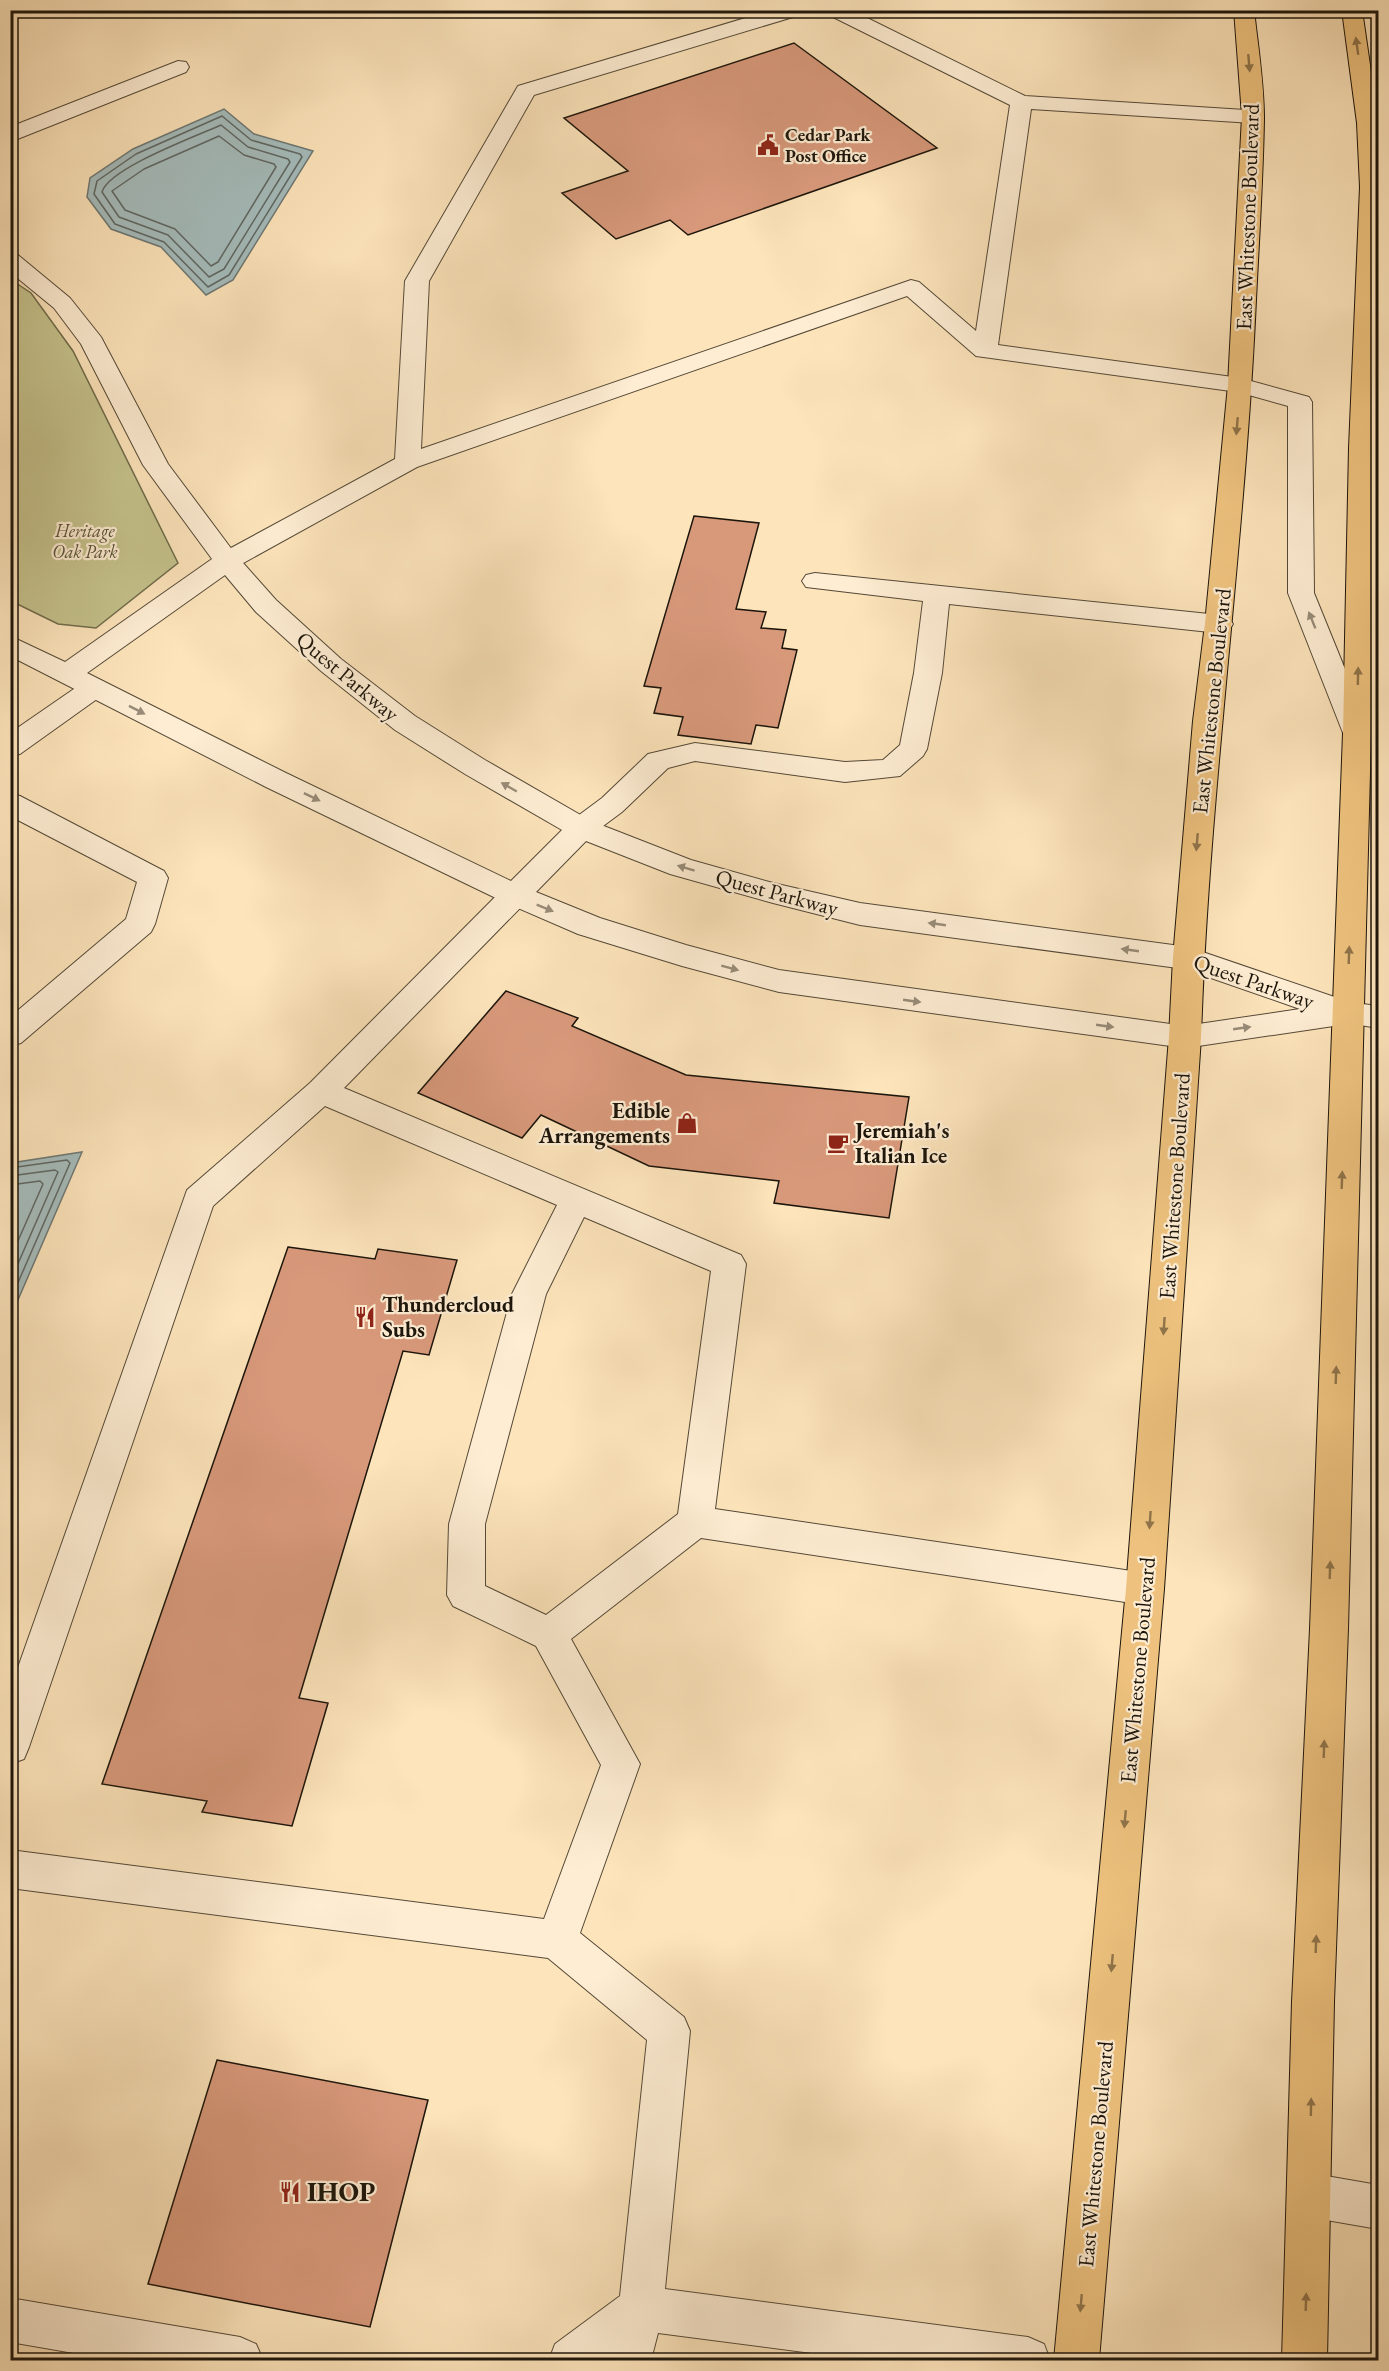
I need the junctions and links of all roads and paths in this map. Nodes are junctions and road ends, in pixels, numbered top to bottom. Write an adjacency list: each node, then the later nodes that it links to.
1 (796, 10): 14 (street)
2 (834, 10): 6 (street)
3 (1244, 10): 7 (main road, East Whitestone Boulevard, one-way to 7)
4 (1352, 10): 8 (main road, one-way to 4)
5 (178, 67): 9 (street)
6 (1021, 102): 7 (street); 11 (street)
7 (1253, 116): 12 (main road, East Whitestone Boulevard)
8 (1373, 124): 13 (main road)
9 (10, 135)
10 (10, 260): 15 (street, Quest Parkway)
11 (985, 351): 12 (street); 14 (street)
12 (1240, 385): 18 (main road, East Whitestone Boulevard, one-way to 18); 22 (street, one-way to 12)
13 (1370, 449): 22 (main road, one-way to 13)
14 (408, 462): 15 (street)
15 (227, 561): 20 (street); 25 (street, Quest Parkway, one-way to 15)
16 (815, 581): 17 (street)
17 (937, 594): 18 (street); 25 (street)
18 (1219, 624): 27 (main road, East Whitestone Boulevard, one-way to 27)
19 (10, 645): 20 (street, Quest Parkway)
20 (67, 674): 21 (street, Quest Parkway)
21 (94, 688): 23 (street); 26 (street, Quest Parkway, one-way to 26)
22 (1357, 733): 28 (main road, one-way to 22)
23 (10, 747)
24 (10, 803): 29 (street)
25 (581, 828): 26 (street); 27 (street, Quest Parkway, one-way to 25)
26 (515, 895): 30 (street, Quest Parkway, one-way to 30); 31 (street)
27 (1188, 958): 28 (street, Quest Parkway); 30 (main road, East Whitestone Boulevard)
28 (1363, 1015): 30 (street, Quest Parkway, one-way to 28); 39 (main road, one-way to 28)
29 (10, 1035)
30 (1185, 1037): 34 (main road, East Whitestone Boulevard, one-way to 34)
31 (321, 1091): 32 (street); 36 (street)
32 (576, 1199): 33 (street); 35 (street)
33 (695, 1521): 34 (street); 35 (street)
34 (1145, 1589): 47 (main road, East Whitestone Boulevard, one-way to 47)
35 (549, 1634): 38 (street)
36 (10, 1747)
37 (10, 1869): 38 (street)
38 (557, 1940): 41 (street)
39 (1309, 2195): 40 (street); 48 (main road, one-way to 39)
40 (1378, 2207)
41 (641, 2308): 44 (street); 45 (street); 46 (street)
42 (10, 2320): 43 (street)
43 (240, 2361)
44 (571, 2361)
45 (629, 2361)
46 (1028, 2361)
47 (1076, 2361)
48 (1304, 2361)

